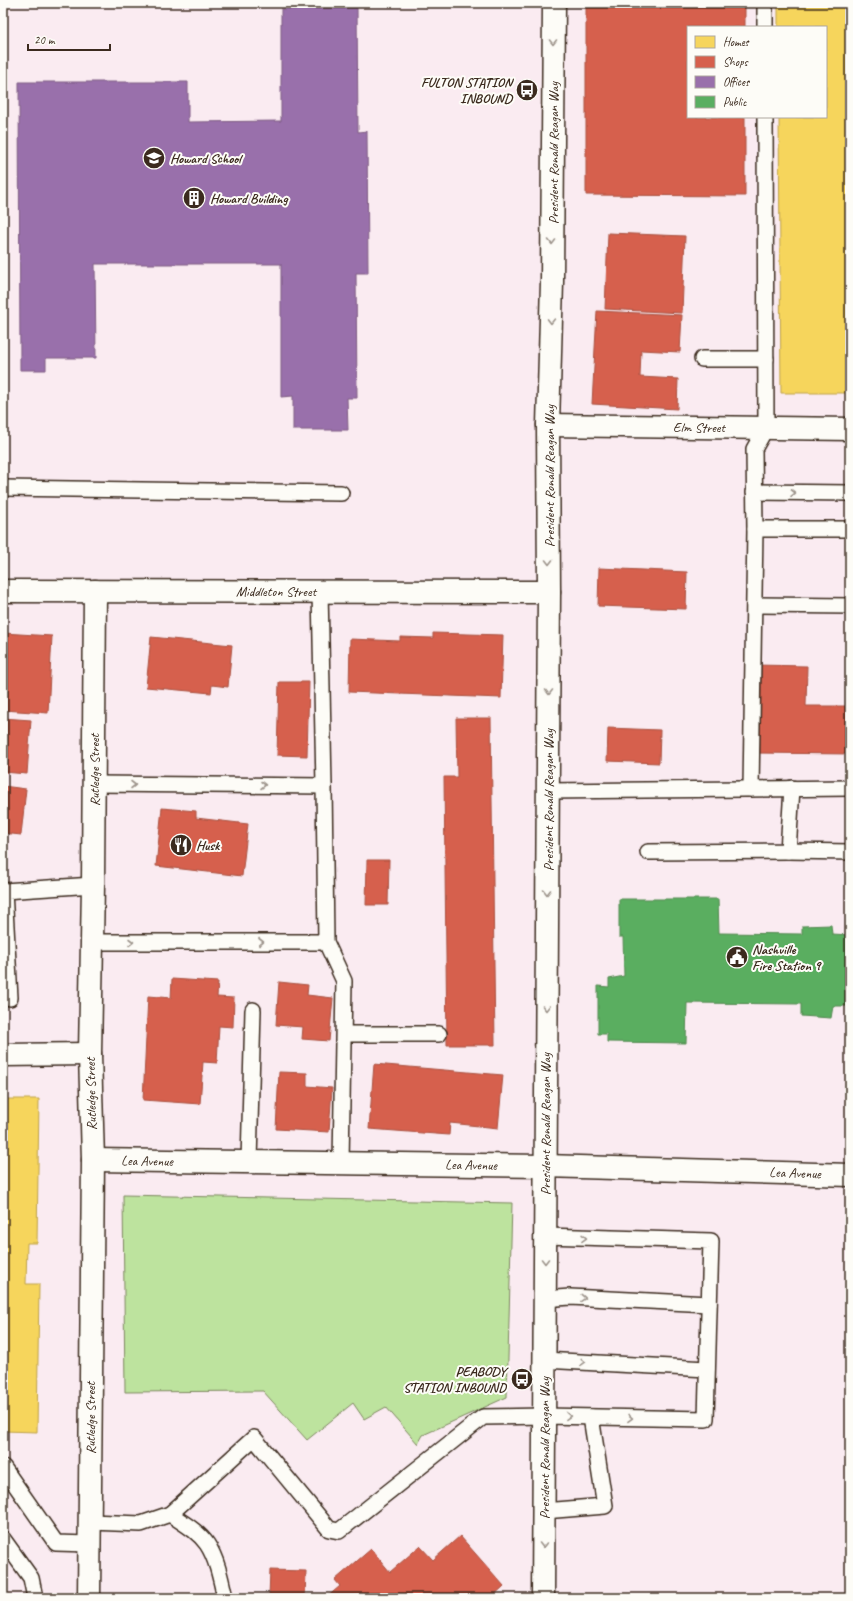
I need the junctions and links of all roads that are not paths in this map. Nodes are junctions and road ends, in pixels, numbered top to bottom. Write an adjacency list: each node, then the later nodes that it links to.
1 (554, 3): 7 (street, President Ronald Reagan Way, one-way to 7)
2 (765, 3): 3 (lane)
3 (765, 26)
4 (765, 118): 6 (lane)
5 (702, 359): 6 (lane)
6 (766, 359): 8 (lane)
7 (548, 425): 8 (street, Elm Street); 19 (street, President Ronald Reagan Way, one-way to 19)
8 (766, 428): 9 (street, Elm Street); 11 (lane)
9 (850, 429)
10 (3, 488): 12 (lane)
11 (754, 492): 13 (lane, one-way to 13); 14 (lane)
12 (341, 493)
13 (850, 493)
14 (755, 529): 15 (lane); 20 (lane)
15 (850, 529)
16 (3, 591): 17 (street, Middleton Street)
17 (95, 591): 18 (street, Middleton Street); 22 (street, Rutledge Street)
18 (320, 591): 19 (street, Middleton Street); 23 (lane)
19 (549, 592): 27 (street, President Ronald Reagan Way, one-way to 27)
20 (754, 605): 21 (lane); 26 (lane)
21 (850, 606)
22 (94, 784): 23 (lane, one-way to 23); 31 (street, Rutledge Street)
23 (324, 786): 33 (lane)
24 (792, 788): 25 (lane); 26 (lane); 28 (lane)
25 (850, 788)
26 (751, 789): 27 (lane)
27 (548, 791): 43 (street, President Ronald Reagan Way, one-way to 43)
28 (788, 851): 29 (lane); 30 (lane)
29 (648, 852)
30 (850, 852)
31 (93, 885): 32 (street, Rutledge Street); 34 (lane)
32 (92, 942): 33 (lane, one-way to 33); 38 (street, Rutledge Street)
33 (326, 942): 36 (lane)
34 (10, 998)
35 (254, 1010): 41 (lane)
36 (344, 1034): 37 (lane); 42 (lane)
37 (439, 1034)
38 (90, 1054): 39 (street); 40 (street, Rutledge Street)
39 (3, 1055)
40 (93, 1160): 41 (street, Lea Avenue); 55 (street, Rutledge Street)
41 (249, 1162): 42 (street, Lea Avenue)
42 (341, 1163): 43 (street, Lea Avenue)
43 (545, 1166): 44 (street, Lea Avenue); 45 (street, President Ronald Reagan Way)
44 (850, 1175)
45 (545, 1236): 46 (street, President Ronald Reagan Way, one-way to 46); 47 (lane, one-way to 47)
46 (544, 1299): 47 (lane, one-way to 47); 48 (street, President Ronald Reagan Way)
47 (709, 1304): 49 (lane)
48 (544, 1360): 49 (lane, one-way to 49); 50 (street, President Ronald Reagan Way)
49 (707, 1369): 51 (lane, one-way to 49)
50 (544, 1416): 51 (lane, one-way to 51); 53 (street, President Ronald Reagan Way); 54 (lane)
51 (591, 1417): 53 (lane)
52 (3, 1467): 57 (lane)
53 (544, 1511): 61 (street, President Ronald Reagan Way, one-way to 61)
54 (170, 1514): 55 (lane); 60 (lane)
55 (90, 1522): 57 (street, Rutledge Street)
56 (3, 1539): 58 (lane)
57 (89, 1544): 59 (street, Rutledge Street)
58 (36, 1598)
59 (89, 1598)
60 (225, 1598)
61 (543, 1598)

